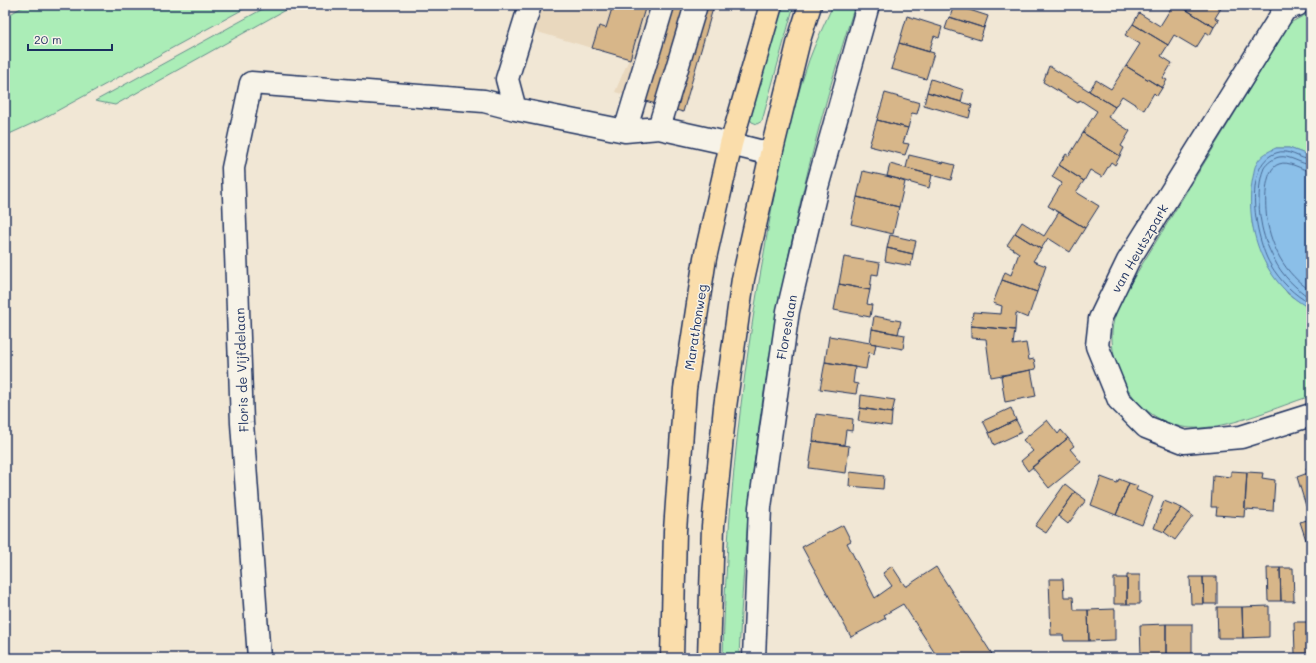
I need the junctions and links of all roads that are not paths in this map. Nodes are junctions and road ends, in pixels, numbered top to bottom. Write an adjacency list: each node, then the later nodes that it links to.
1 (530, 5): 8 (street)
2 (663, 5): 10 (street)
3 (696, 5): 9 (street)
4 (771, 5): 11 (main road, Marathonweg)
5 (810, 5): 12 (main road)
6 (868, 5): 17 (street, Floreslaan)
7 (1288, 6): 13 (street, van Heutszpark)
8 (515, 109): 10 (street); 14 (street, Floris de Vijfdelaan)
9 (659, 128): 10 (street); 11 (street)
10 (625, 131)
11 (731, 144): 12 (street); 15 (main road, Marathonweg)
12 (771, 154): 16 (main road)
13 (1311, 415)
14 (259, 658)
15 (672, 658)
16 (709, 658)
17 (754, 658)

